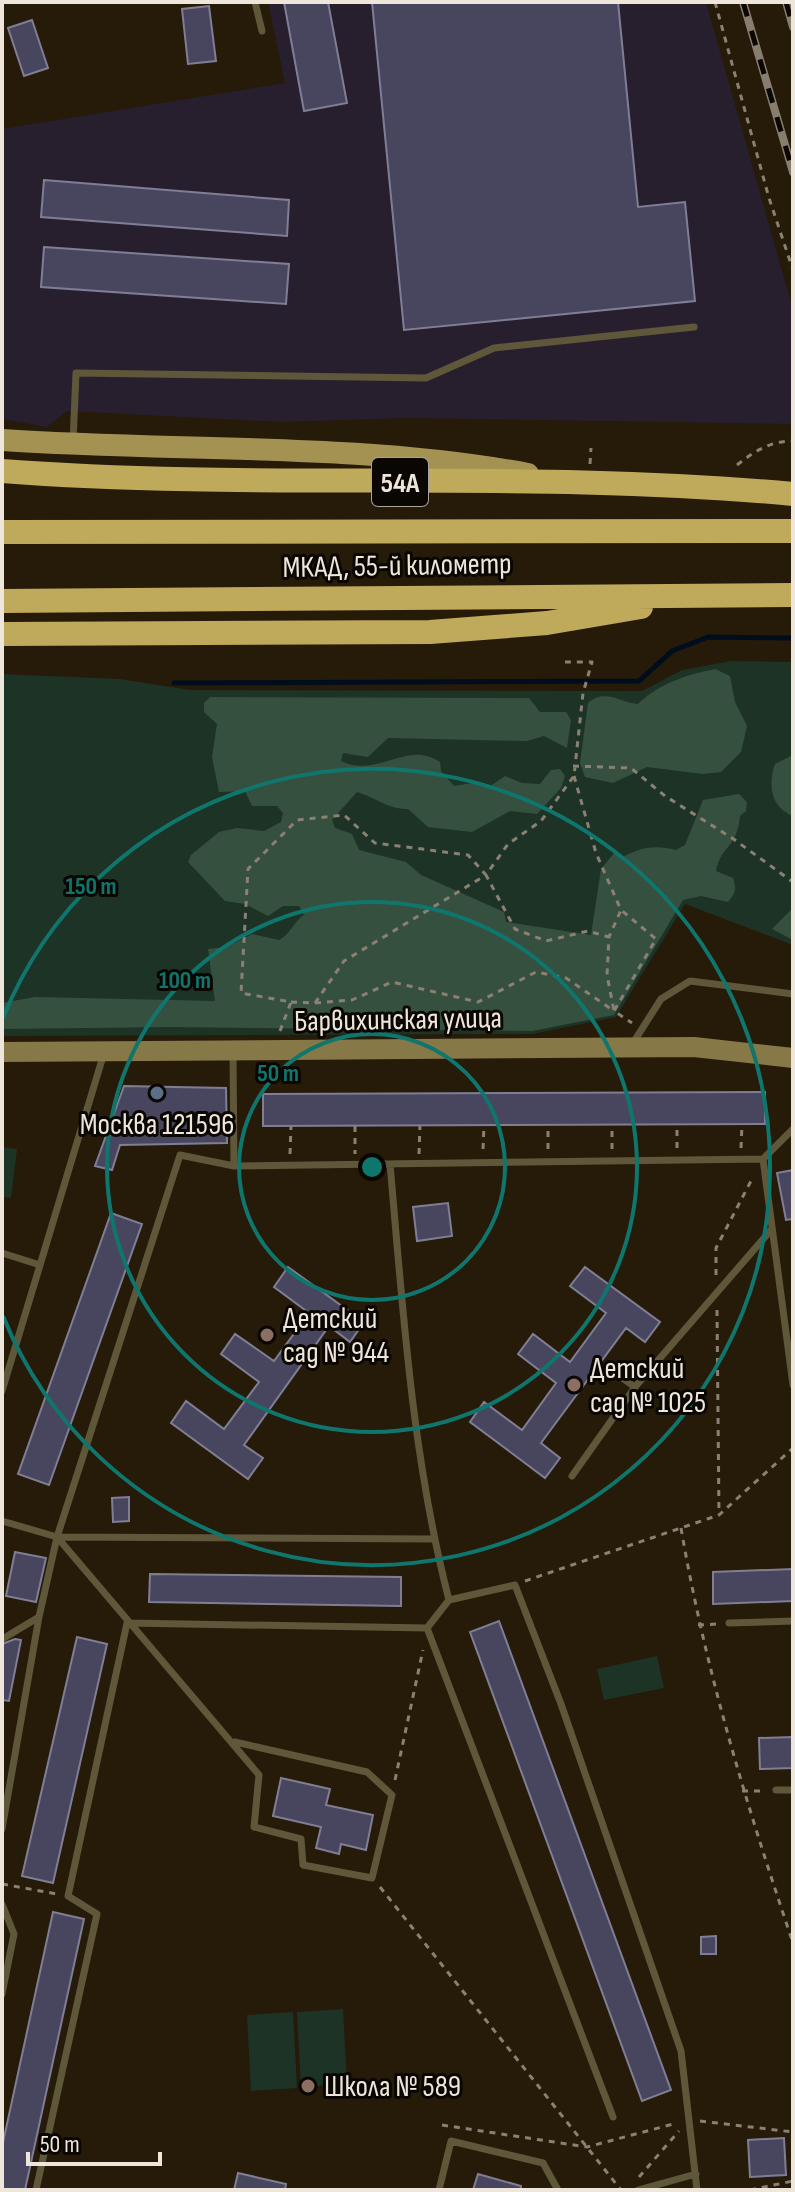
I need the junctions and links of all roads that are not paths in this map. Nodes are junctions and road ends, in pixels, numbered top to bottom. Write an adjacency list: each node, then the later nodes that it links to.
1 (255, 2): 2 (lane)
2 (262, 31)
3 (694, 327): 5 (lane)
4 (2, 440): 5 (main road)
5 (73, 445): 9 (main road)
6 (2, 471): 7 (highway)
7 (69, 476): 8 (main road, 54А); 9 (highway, 54А)
8 (2, 478)
9 (568, 482): 10 (highway, 54А)
10 (793, 494)
11 (793, 531): 12 (highway, МКАД, 55-й километр)
12 (2, 532)
13 (711, 594): 14 (highway, МКАД, 55-й километр); 15 (highway, МКАД, 55-й километр); 16 (highway)
14 (793, 595)
15 (2, 601)
16 (2, 636)
17 (793, 994): 18 (lane)
18 (636, 1038): 20 (street, Барвихинская улица); 22 (street, Барвихинская улица)
19 (105, 1049): 20 (street, Барвихинская улица); 21 (street, Барвихинская улица); 29 (lane)
20 (233, 1051): 26 (lane)
21 (2, 1052)
22 (793, 1058)
23 (793, 1129): 24 (lane)
24 (763, 1159): 25 (lane); 27 (lane)
25 (390, 1164): 26 (lane); 37 (lane)
26 (234, 1166): 36 (lane)
27 (771, 1230): 31 (lane); 32 (lane)
28 (2, 1253): 29 (lane)
29 (40, 1265): 33 (lane)
30 (612, 1371): 32 (lane)
31 (793, 1385)
32 (635, 1387): 34 (lane)
33 (2, 1391)
34 (572, 1476)
35 (2, 1521): 36 (lane)
36 (57, 1537): 37 (lane); 39 (lane); 41 (lane)
37 (433, 1539): 38 (lane)
38 (449, 1600): 43 (lane); 52 (lane)
39 (39, 1617): 44 (lane); 48 (lane)
40 (793, 1621): 42 (lane)
41 (127, 1623): 43 (lane); 45 (lane); 53 (lane)
42 (729, 1623)
43 (427, 1628): 51 (lane)
44 (4, 1638)
45 (235, 1742): 45 (lane)
46 (776, 1790): 47 (lane)
47 (793, 1790)
48 (2, 1829)
49 (2, 1904): 50 (lane)
50 (2, 1994)
51 (613, 2117)
52 (696, 2174): 56 (lane); 57 (lane)
53 (36, 2190)
54 (439, 2190): 55 (lane)
55 (558, 2190)
56 (638, 2190)
57 (697, 2190)

